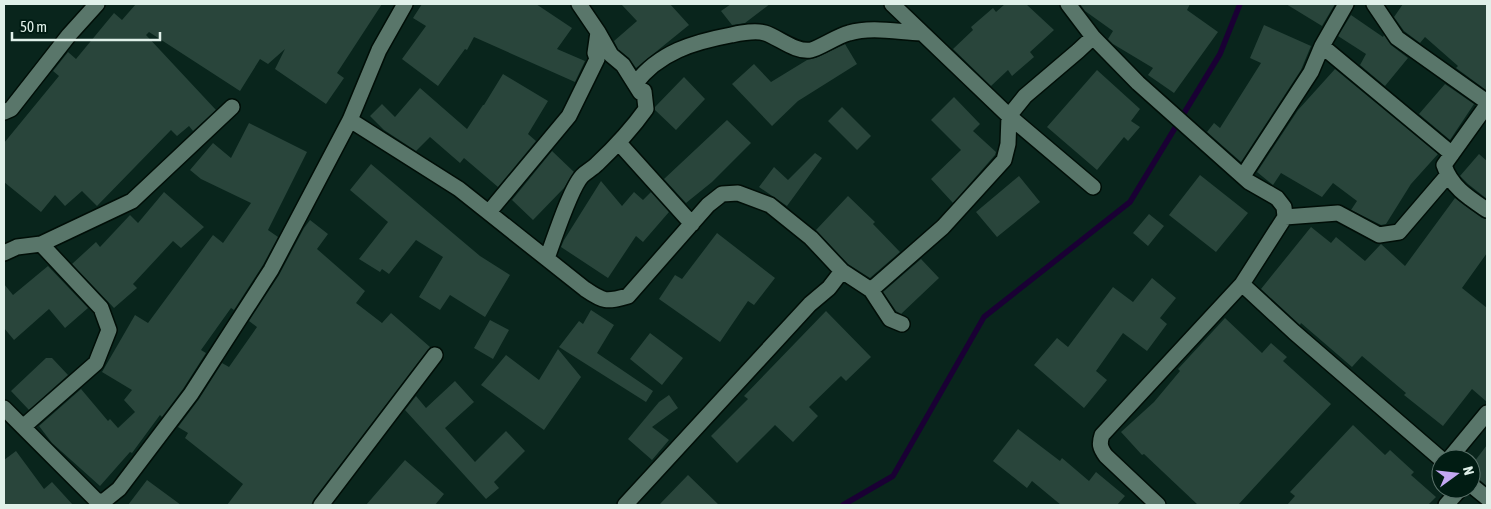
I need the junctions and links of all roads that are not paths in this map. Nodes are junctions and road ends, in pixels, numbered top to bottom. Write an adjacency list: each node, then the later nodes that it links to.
1 (98, 4): 15 (street)
2 (405, 4): 17 (street)
3 (579, 4): 8 (street)
4 (892, 4): 9 (street)
5 (1068, 4): 10 (street)
6 (1346, 4): 11 (street)
7 (1374, 4): 13 (street)
8 (598, 32): 12 (street); 24 (street)
9 (921, 32): 12 (street); 16 (street)
10 (1093, 37): 16 (street); 20 (street)
11 (1322, 46): 19 (street); 20 (street)
12 (635, 84): 18 (street)
13 (1487, 104): 19 (street)
14 (232, 107): 27 (street)
15 (4, 112)
16 (1009, 116): 22 (street); 32 (street)
17 (350, 120): 24 (street); 40 (street)
18 (618, 143): 26 (street); 29 (street)
19 (1452, 154): 21 (street)
20 (1243, 176): 25 (street)
21 (1447, 176): 23 (street); 25 (street)
22 (1093, 188)
23 (1487, 210)
24 (489, 212): 29 (street)
25 (1285, 217): 31 (street)
26 (692, 224): 29 (street); 30 (street)
27 (41, 244): 28 (street); 37 (street)
28 (4, 253)
29 (547, 258)
30 (842, 271): 32 (street); 42 (street)
31 (1242, 284): 39 (street); 43 (street)
32 (871, 290): 33 (street)
33 (902, 324)
34 (436, 355): 41 (street)
35 (4, 408): 37 (street)
36 (1487, 413): 38 (street)
37 (23, 426): 40 (street)
38 (1457, 449)
39 (1431, 450)
40 (102, 503)
41 (321, 505)
42 (625, 505)
43 (1158, 505)

